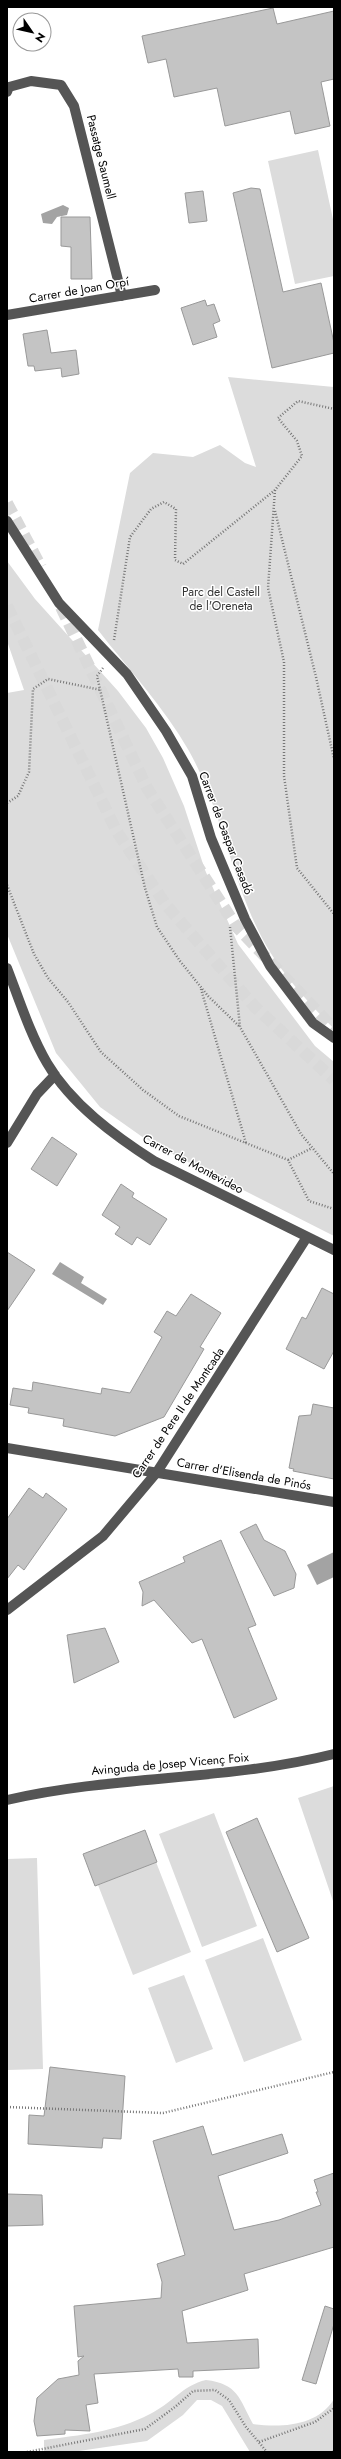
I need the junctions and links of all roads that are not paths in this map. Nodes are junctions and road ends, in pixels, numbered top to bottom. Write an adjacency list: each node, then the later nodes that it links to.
1 (7, 92): 3 (street, Passatge Saumell)
2 (155, 290): 3 (street, Carrer de Joan Orpí)
3 (122, 296): 4 (street, Carrer de Joan Orpí)
4 (7, 315)
5 (7, 521): 7 (street, Carrer de Gaspar Casadó)
6 (7, 968): 8 (street, Carrer de Montevideo)
7 (334, 1038)
8 (55, 1075): 9 (street); 10 (street, Carrer de Montevideo)
9 (7, 1143)
10 (307, 1237): 11 (street, Carrer de Montevideo); 13 (street, Carrer de Pere II de Montcada)
11 (334, 1250)
12 (7, 1448): 13 (street, Carrer d'Elisenda de Pinós)
13 (157, 1472): 14 (street, Carrer d'Elisenda de Pinós); 15 (street, Carrer de Pere II de Montcada)
14 (334, 1502)
15 (7, 1610)
16 (334, 1754): 17 (street, Avinguda de Josep Vicenç Foix)
17 (7, 1800)

